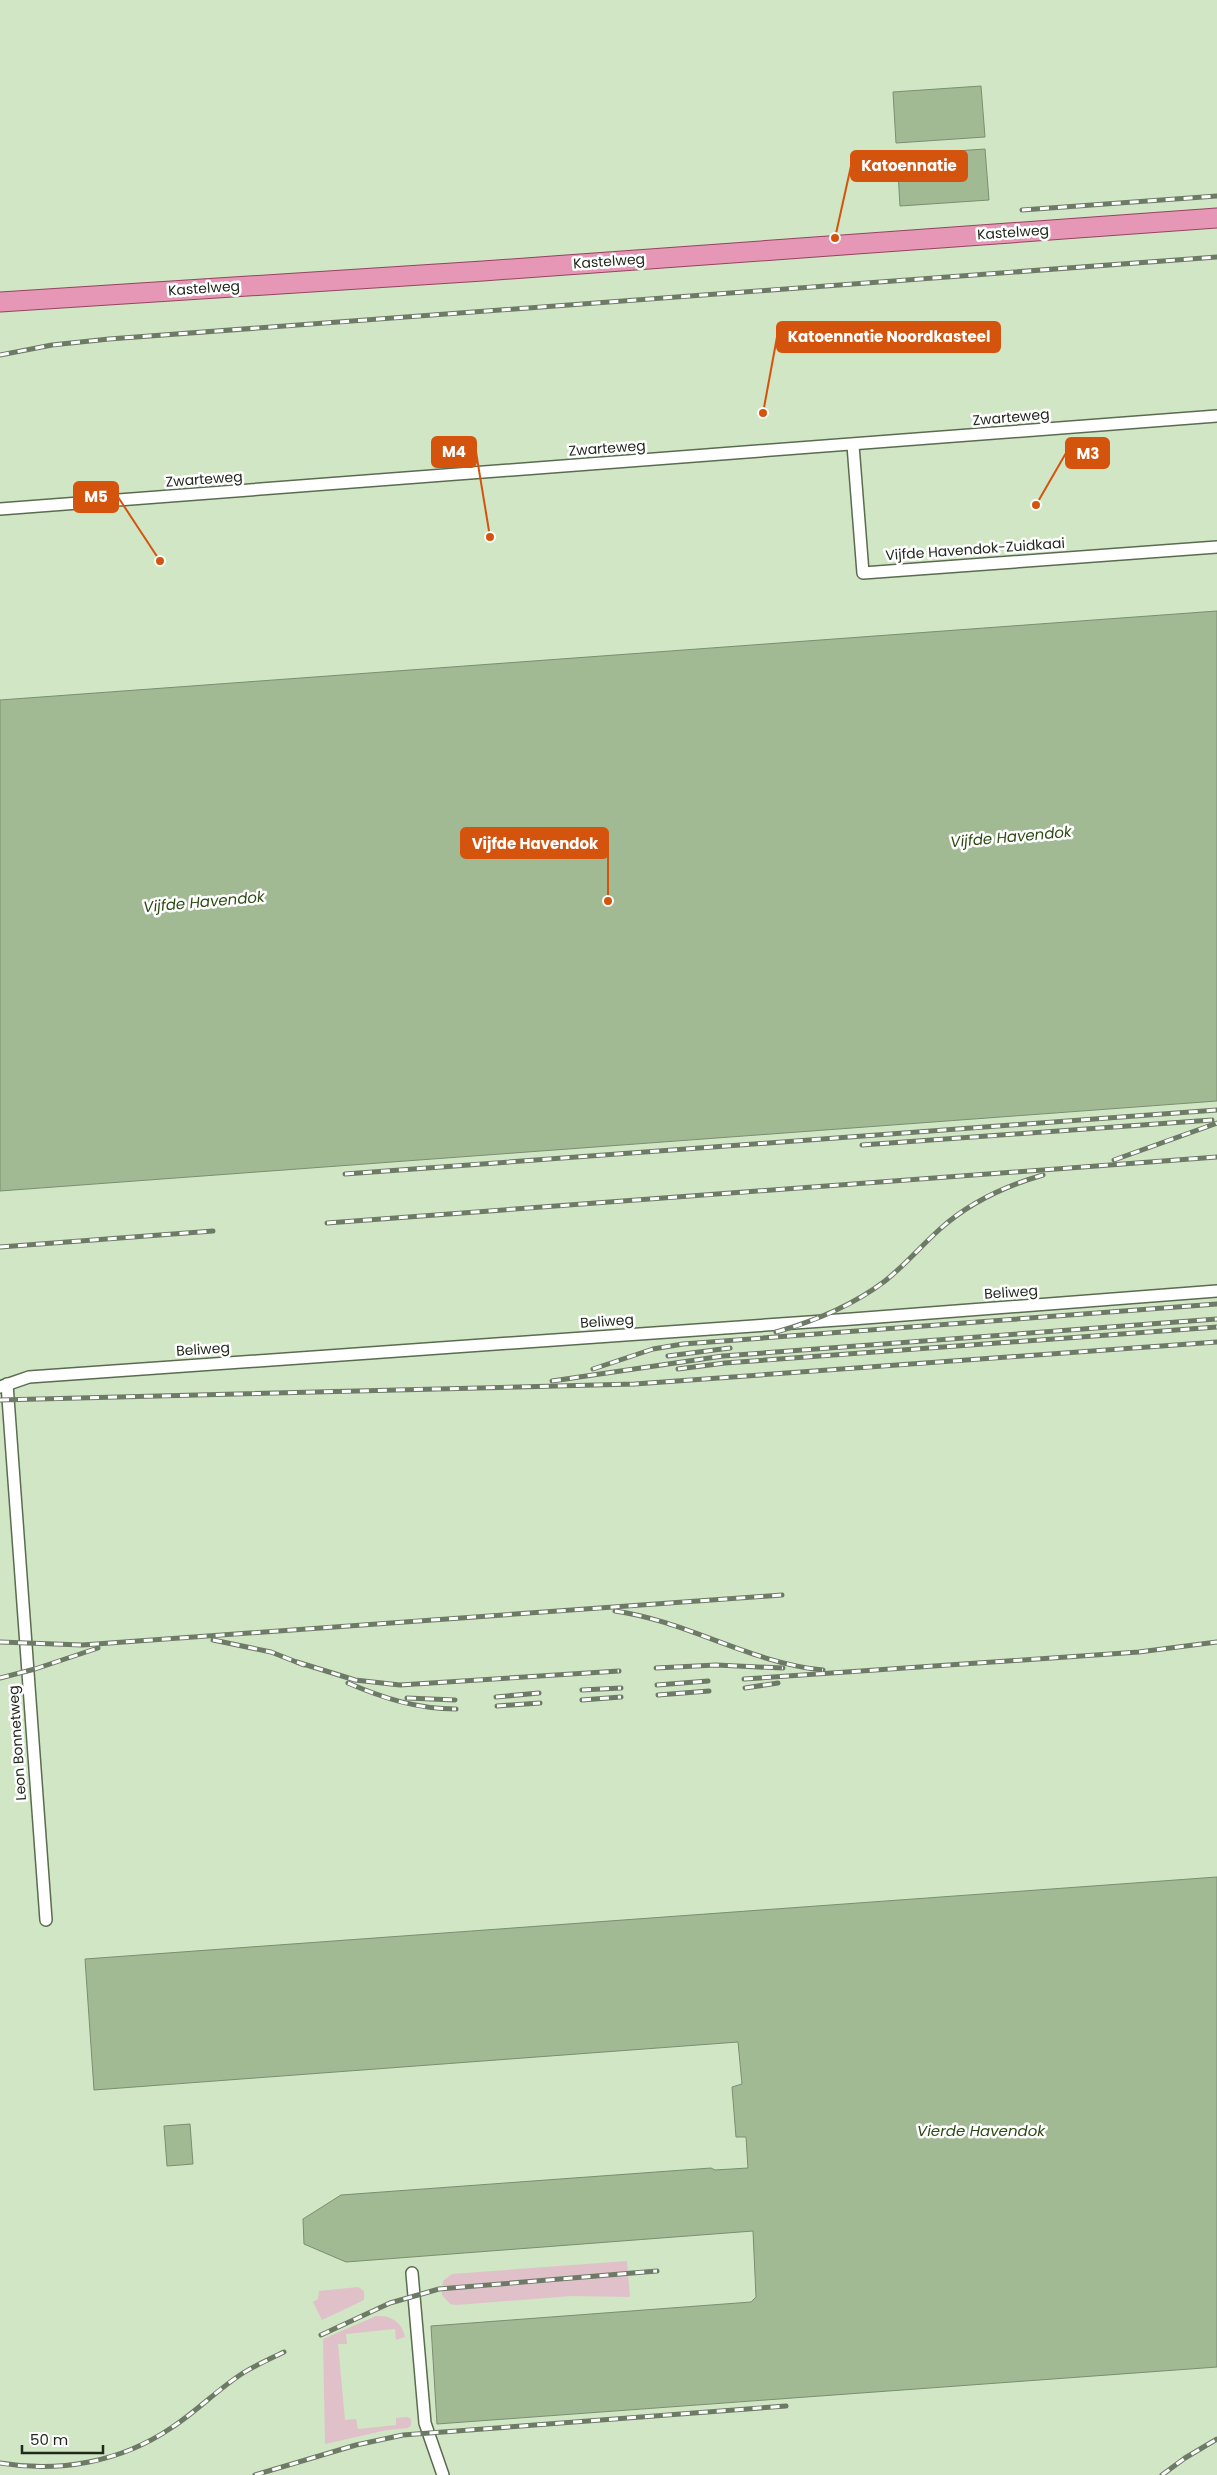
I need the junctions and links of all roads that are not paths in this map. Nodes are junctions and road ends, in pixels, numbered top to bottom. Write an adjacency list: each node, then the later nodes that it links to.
1 (1217, 218): 2 (main road, Kastelweg)
2 (0, 302)
3 (1217, 416): 4 (street, Zwarteweg)
4 (853, 445): 5 (street, Zwarteweg); 6 (street, Vijfde Havendok-Zuidkaai)
5 (0, 509)
6 (1217, 547)
7 (1217, 1291): 8 (street, Beliweg)
8 (3, 1385): 9 (street, Leon Bonnetweg)
9 (46, 1920)
10 (412, 2273): 11 (street)
11 (443, 2475)

